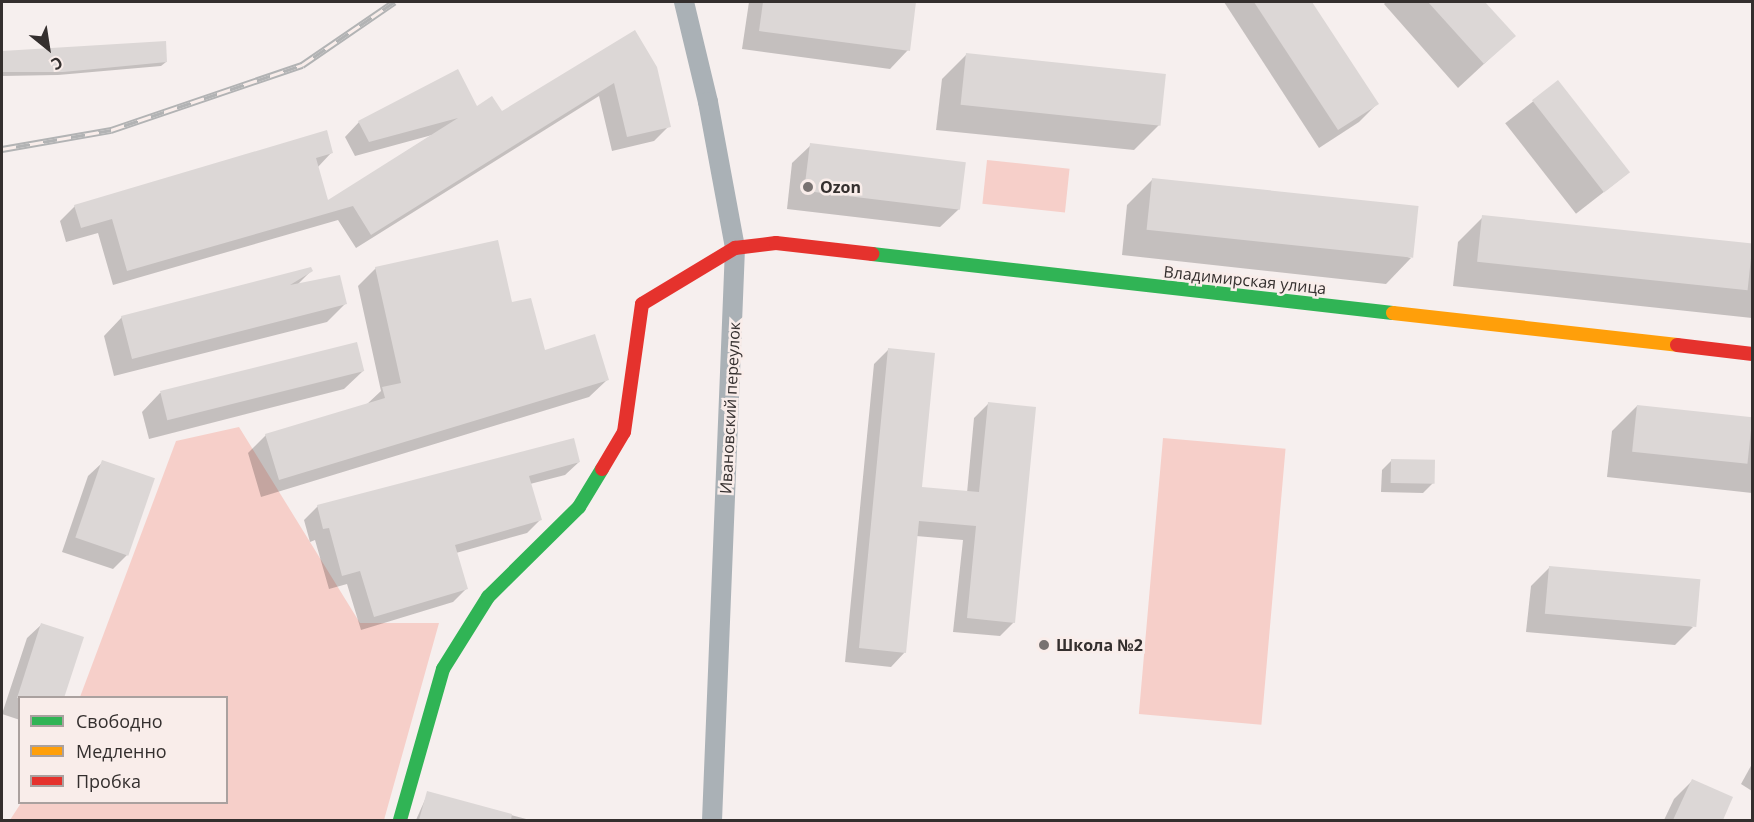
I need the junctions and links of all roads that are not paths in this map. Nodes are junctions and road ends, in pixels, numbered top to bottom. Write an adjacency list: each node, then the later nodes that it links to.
1 (684, 2): 2 (street, Ивановский переулок)
2 (735, 248): 3 (street, Владимирская улица); 4 (street); 5 (street, Ивановский переулок)
3 (1752, 354)
4 (400, 820)
5 (712, 820)

